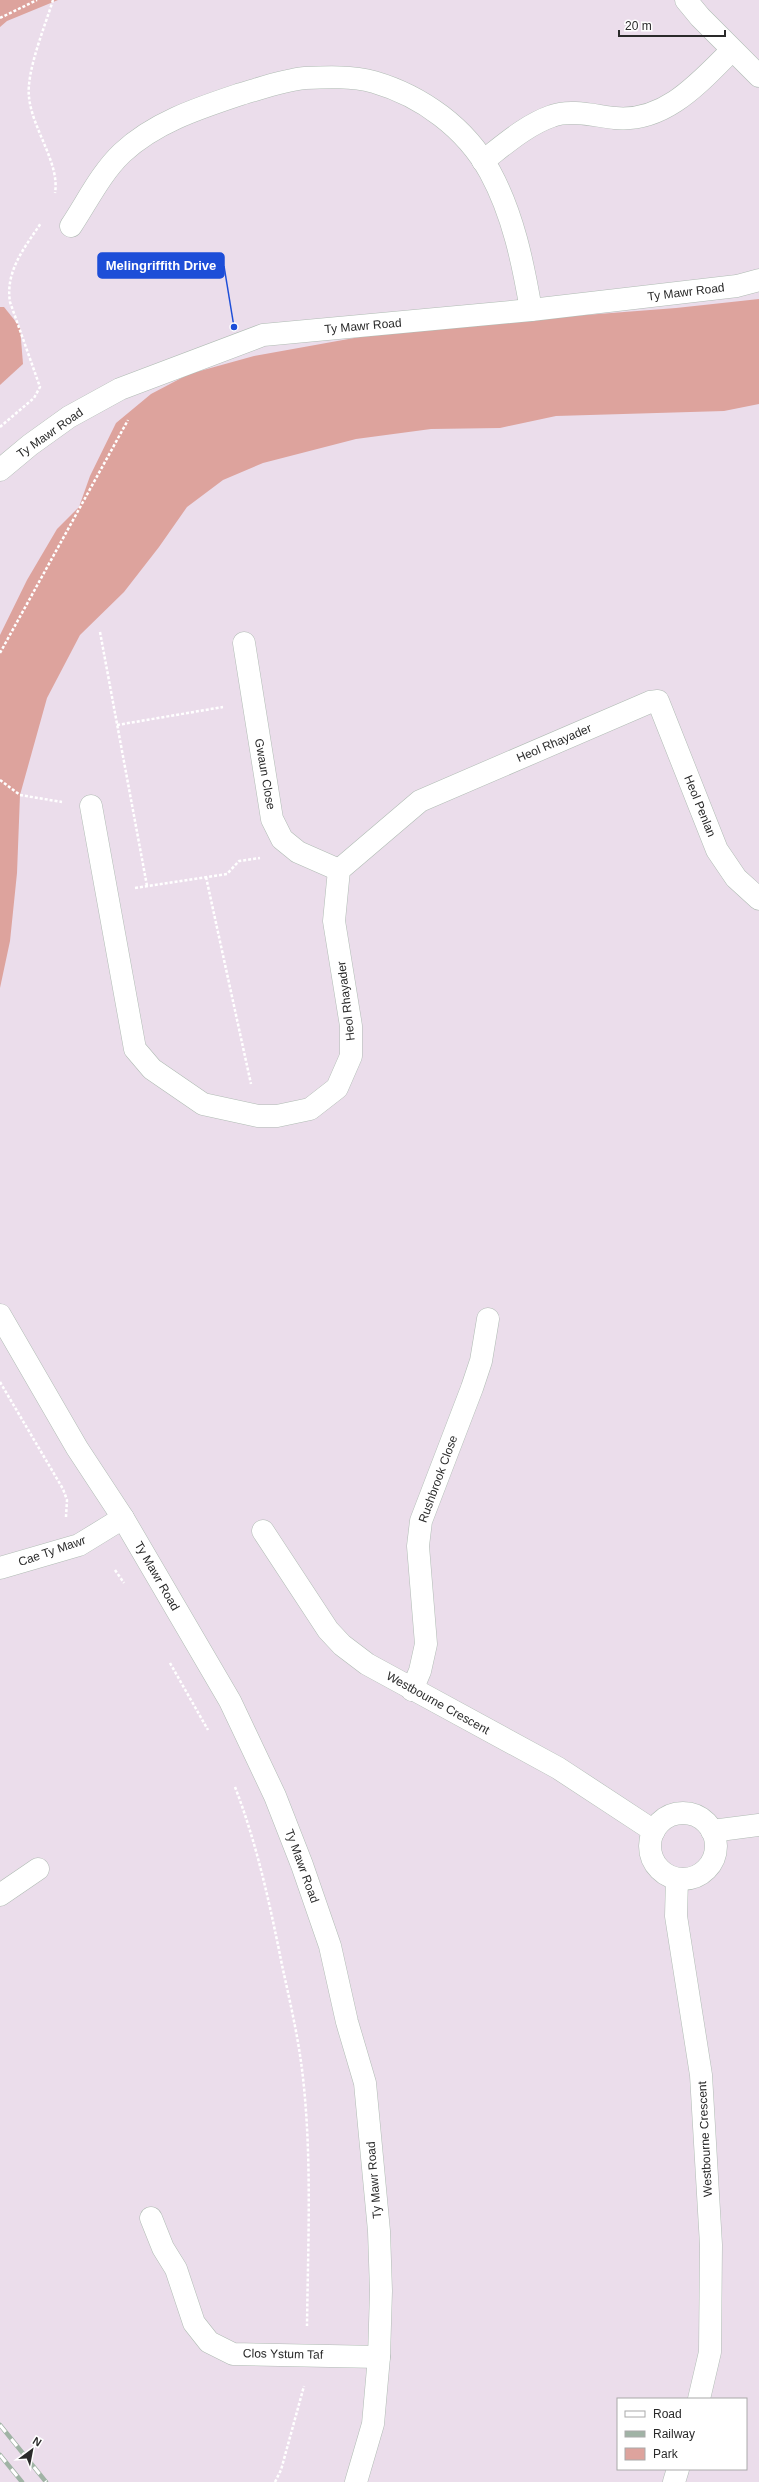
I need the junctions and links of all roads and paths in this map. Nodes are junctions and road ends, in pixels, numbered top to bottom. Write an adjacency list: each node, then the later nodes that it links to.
1 (37, 0): 4 (path)
2 (53, 0): 8 (path)
3 (686, 0): 5 (street)
4 (0, 18)
5 (732, 50): 6 (street); 7 (street)
6 (759, 76)
7 (483, 161): 10 (street); 12 (street)
8 (54, 198)
9 (44, 218): 14 (path)
10 (71, 226)
11 (759, 280): 12 (street, Ty Mawr Road)
12 (531, 310): 15 (street, Ty Mawr Road)
13 (129, 418): 18 (path)
14 (0, 427)
15 (0, 470)
16 (100, 632): 21 (path)
17 (244, 643): 20 (street, Gwaun Close)
18 (0, 652)
19 (658, 701): 25 (street, Heol Rhayader); 29 (street, Heol Penlan)
20 (252, 702): 21 (path); 24 (street, Gwaun Close)
21 (117, 725): 27 (path)
22 (0, 780): 23 (path)
23 (91, 806): 28 (street, Heol Rhayader)
24 (298, 852): 25 (street, Gwaun Close); 26 (path)
25 (339, 870): 30 (street, Heol Rhayader)
26 (206, 877): 27 (path); 30 (path)
27 (147, 886): 28 (path)
28 (108, 893): 30 (street, Heol Rhayader)
29 (759, 899)
30 (258, 1116)
31 (0, 1315): 34 (street, Ty Mawr Road)
32 (488, 1319): 41 (street, Rushbrook Close)
33 (0, 1382): 35 (path)
34 (123, 1518): 37 (street, Cae Ty Mawr); 52 (street, Ty Mawr Road)
35 (66, 1520)
36 (263, 1531): 41 (street, Westbourne Crescent)
37 (0, 1568)
38 (115, 1570): 39 (path)
39 (126, 1586)
40 (169, 1661): 42 (path)
41 (412, 1690): 45 (street, Westbourne Crescent)
42 (212, 1736)
43 (234, 1784): 51 (path)
44 (759, 1825): 46 (street)
45 (654, 1831): 46 (street); 48 (street)
46 (712, 1831): 48 (street)
47 (38, 1869): 49 (street)
48 (677, 1879): 53 (street, Westbourne Crescent)
49 (0, 1895)
50 (151, 2218): 51 (street, Clos Ystum Taf)
51 (307, 2354): 52 (street, Clos Ystum Taf); 55 (path)
52 (379, 2357): 56 (street, Ty Mawr Road)
53 (699, 2398)
54 (678, 2470): 57 (street)
55 (275, 2482)
56 (356, 2482)
57 (674, 2482)

